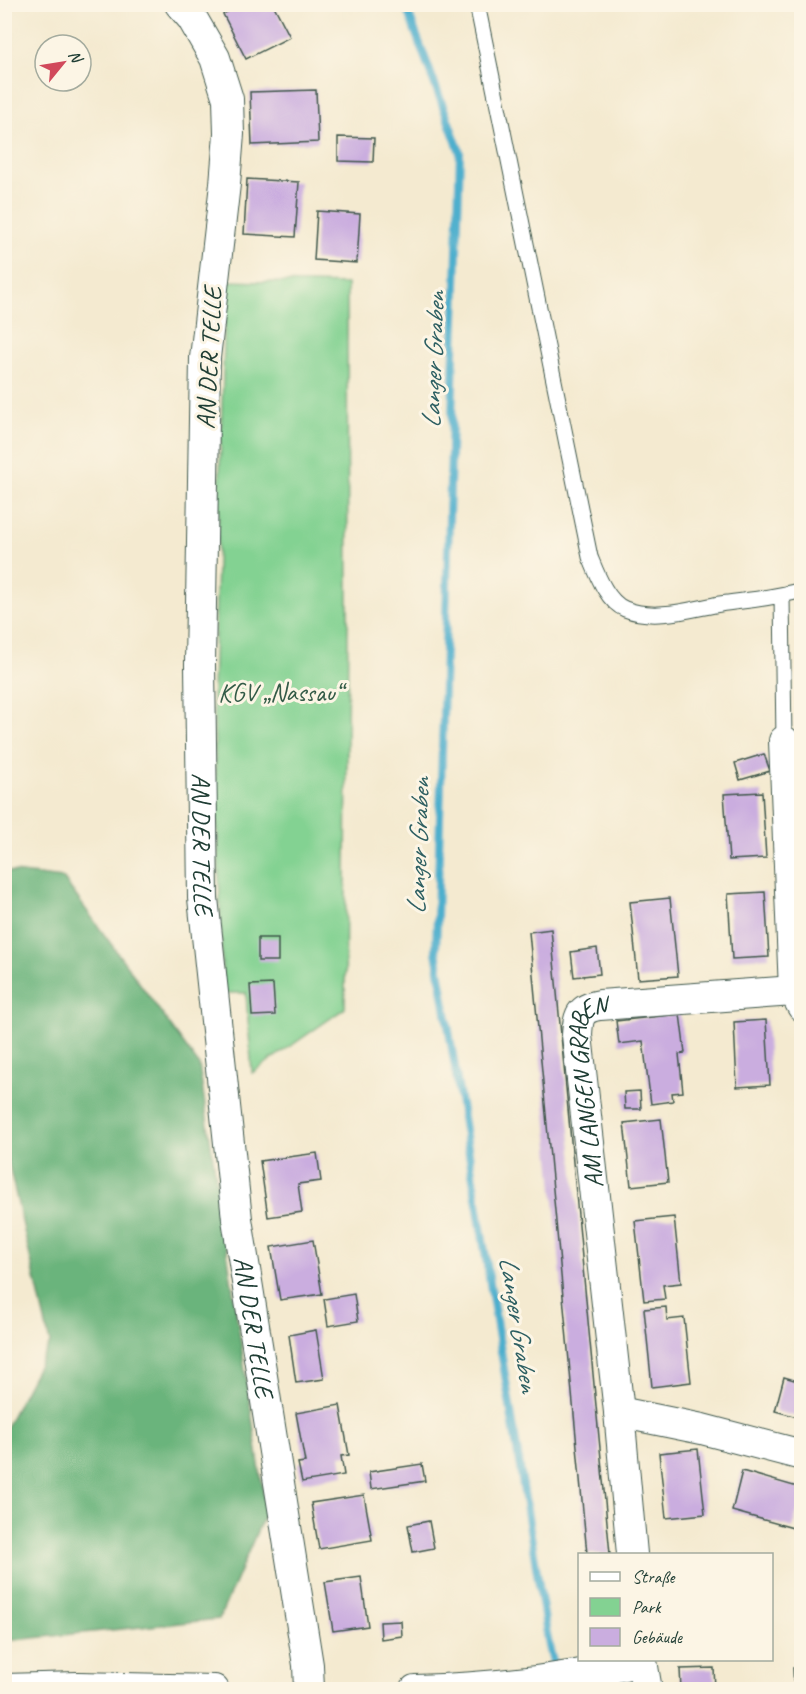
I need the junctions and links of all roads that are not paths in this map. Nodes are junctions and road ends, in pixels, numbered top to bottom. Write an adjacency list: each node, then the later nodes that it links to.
1 (180, 4): 13 (street, AN DER TELLE)
2 (477, 4): 4 (lane)
3 (801, 590): 4 (lane)
4 (782, 596): 5 (lane)
5 (784, 741): 6 (street, AM LANGEN GRABEN)
6 (798, 999): 7 (street, AM LANGEN GRABEN)
7 (619, 1413): 8 (street); 9 (street, AM LANGEN GRABEN)
8 (801, 1455)
9 (632, 1553)
10 (644, 1670): 14 (street)
11 (4, 1689): 12 (street)
12 (214, 1689)
13 (309, 1689)
14 (415, 1689)

